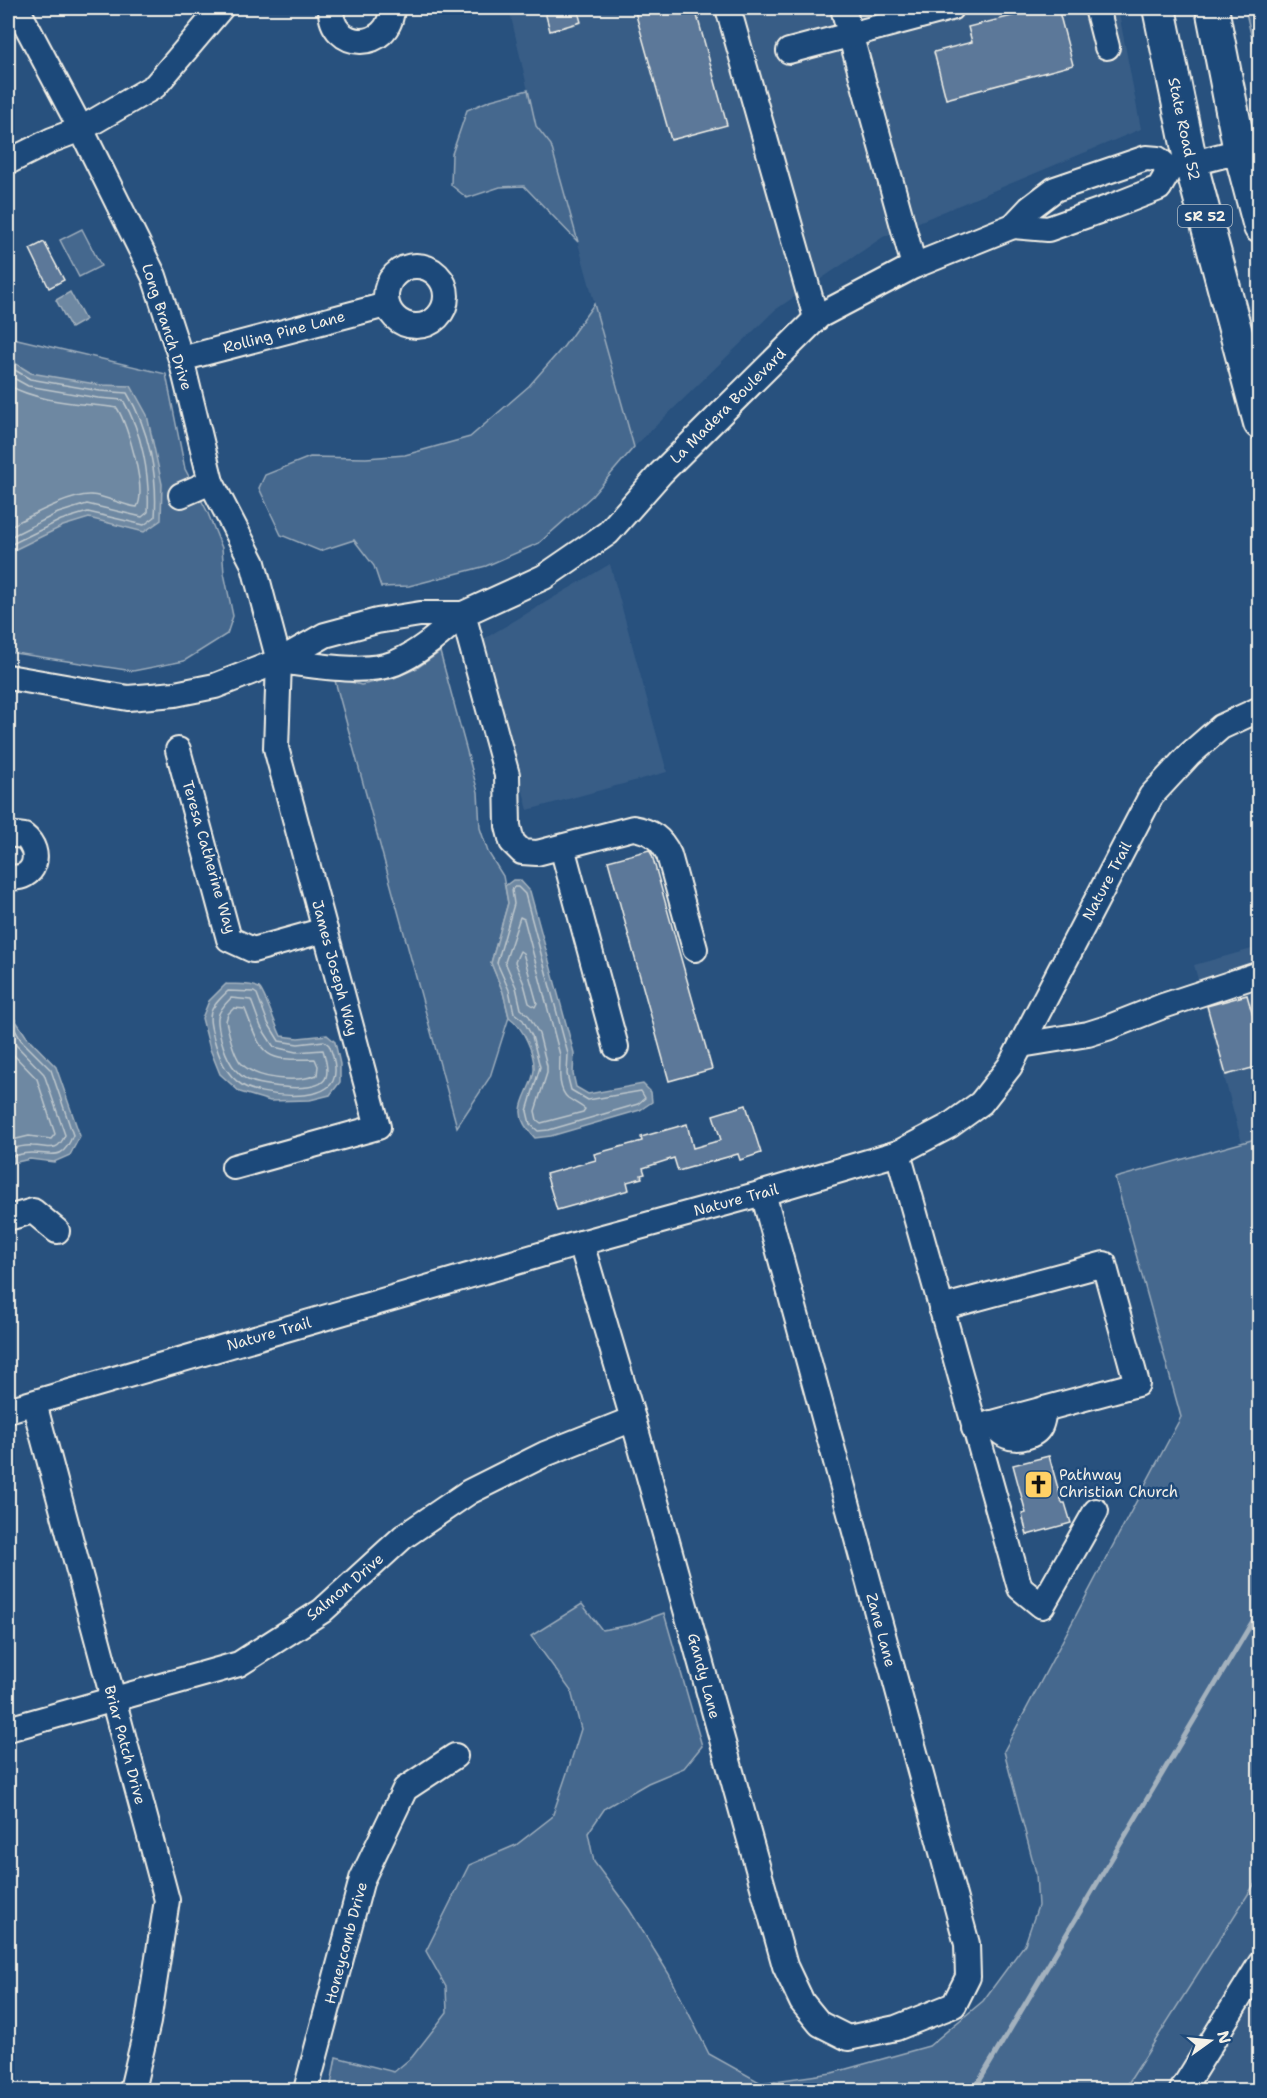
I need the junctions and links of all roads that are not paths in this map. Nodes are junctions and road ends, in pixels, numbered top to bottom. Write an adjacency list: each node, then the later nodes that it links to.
1 (17, 8): 14 (street, Long Branch Drive)
2 (221, 8): 14 (street)
3 (331, 8): 4 (street)
4 (392, 8)
5 (730, 8): 22 (street)
6 (843, 8): 11 (street)
7 (951, 8): 11 (street)
8 (1097, 8): 12 (street)
9 (1159, 8): 17 (main road, State Road 52 / SR 52)
10 (1212, 8): 15 (main road, SR 52)
11 (850, 35): 13 (street); 20 (street)
12 (1107, 47)
13 (789, 51)
14 (81, 129): 16 (street); 23 (street, Long Branch Drive)
15 (1240, 151): 17 (street); 19 (main road, SR 52)
16 (8, 162)
17 (1180, 167): 18 (street, La Madera Boulevard); 18 (street, La Madera Boulevard); 24 (main road, State Road 52 / SR 52)
18 (1012, 226): 20 (street, La Madera Boulevard)
19 (1260, 227)
20 (914, 266): 22 (street, La Madera Boulevard)
21 (387, 304): 23 (street, Rolling Pine Lane)
22 (816, 318): 27 (street, La Madera Boulevard)
23 (181, 359): 25 (street, Long Branch Drive)
24 (1260, 423)
25 (211, 482): 26 (street); 28 (street, Long Branch Drive)
26 (181, 495)
27 (463, 614): 28 (street, La Madera Boulevard); 28 (street, La Madera Boulevard); 33 (street)
28 (279, 661): 29 (street, La Madera Boulevard); 35 (street, James Joseph Way)
29 (8, 677)
30 (1260, 709): 38 (street, Nature Trail)
31 (178, 750): 35 (street, Teresa Catherine Way)
32 (8, 834): 34 (street)
33 (562, 847): 36 (street); 39 (street)
34 (8, 877)
35 (325, 930): 41 (street, James Joseph Way)
36 (695, 949)
37 (1260, 974): 38 (street)
38 (1021, 1045): 40 (street, Nature Trail)
39 (616, 1047)
40 (898, 1153): 42 (street, Nature Trail); 46 (street)
41 (234, 1167)
42 (763, 1193): 45 (street, Nature Trail); 56 (street, Zane Lane)
43 (8, 1218): 44 (street)
44 (57, 1231)
45 (581, 1243): 47 (street, Nature Trail); 49 (street, Gandy Lane)
46 (941, 1308): 50 (street); 50 (street)
47 (34, 1403): 48 (street, Nature Trail); 52 (street, Briar Patch Drive)
48 (8, 1410)
49 (633, 1419): 52 (street, Salmon Drive); 56 (street, Gandy Lane)
50 (983, 1426): 51 (street)
51 (1096, 1511)
52 (112, 1700): 53 (street, Salmon Drive); 57 (street, Briar Patch Drive)
53 (8, 1729)
54 (455, 1756): 58 (street, Honeycomb Drive)
55 (1260, 1964): 59 (street)
56 (896, 2028)
57 (132, 2091)
58 (306, 2091)
59 (1182, 2091)

